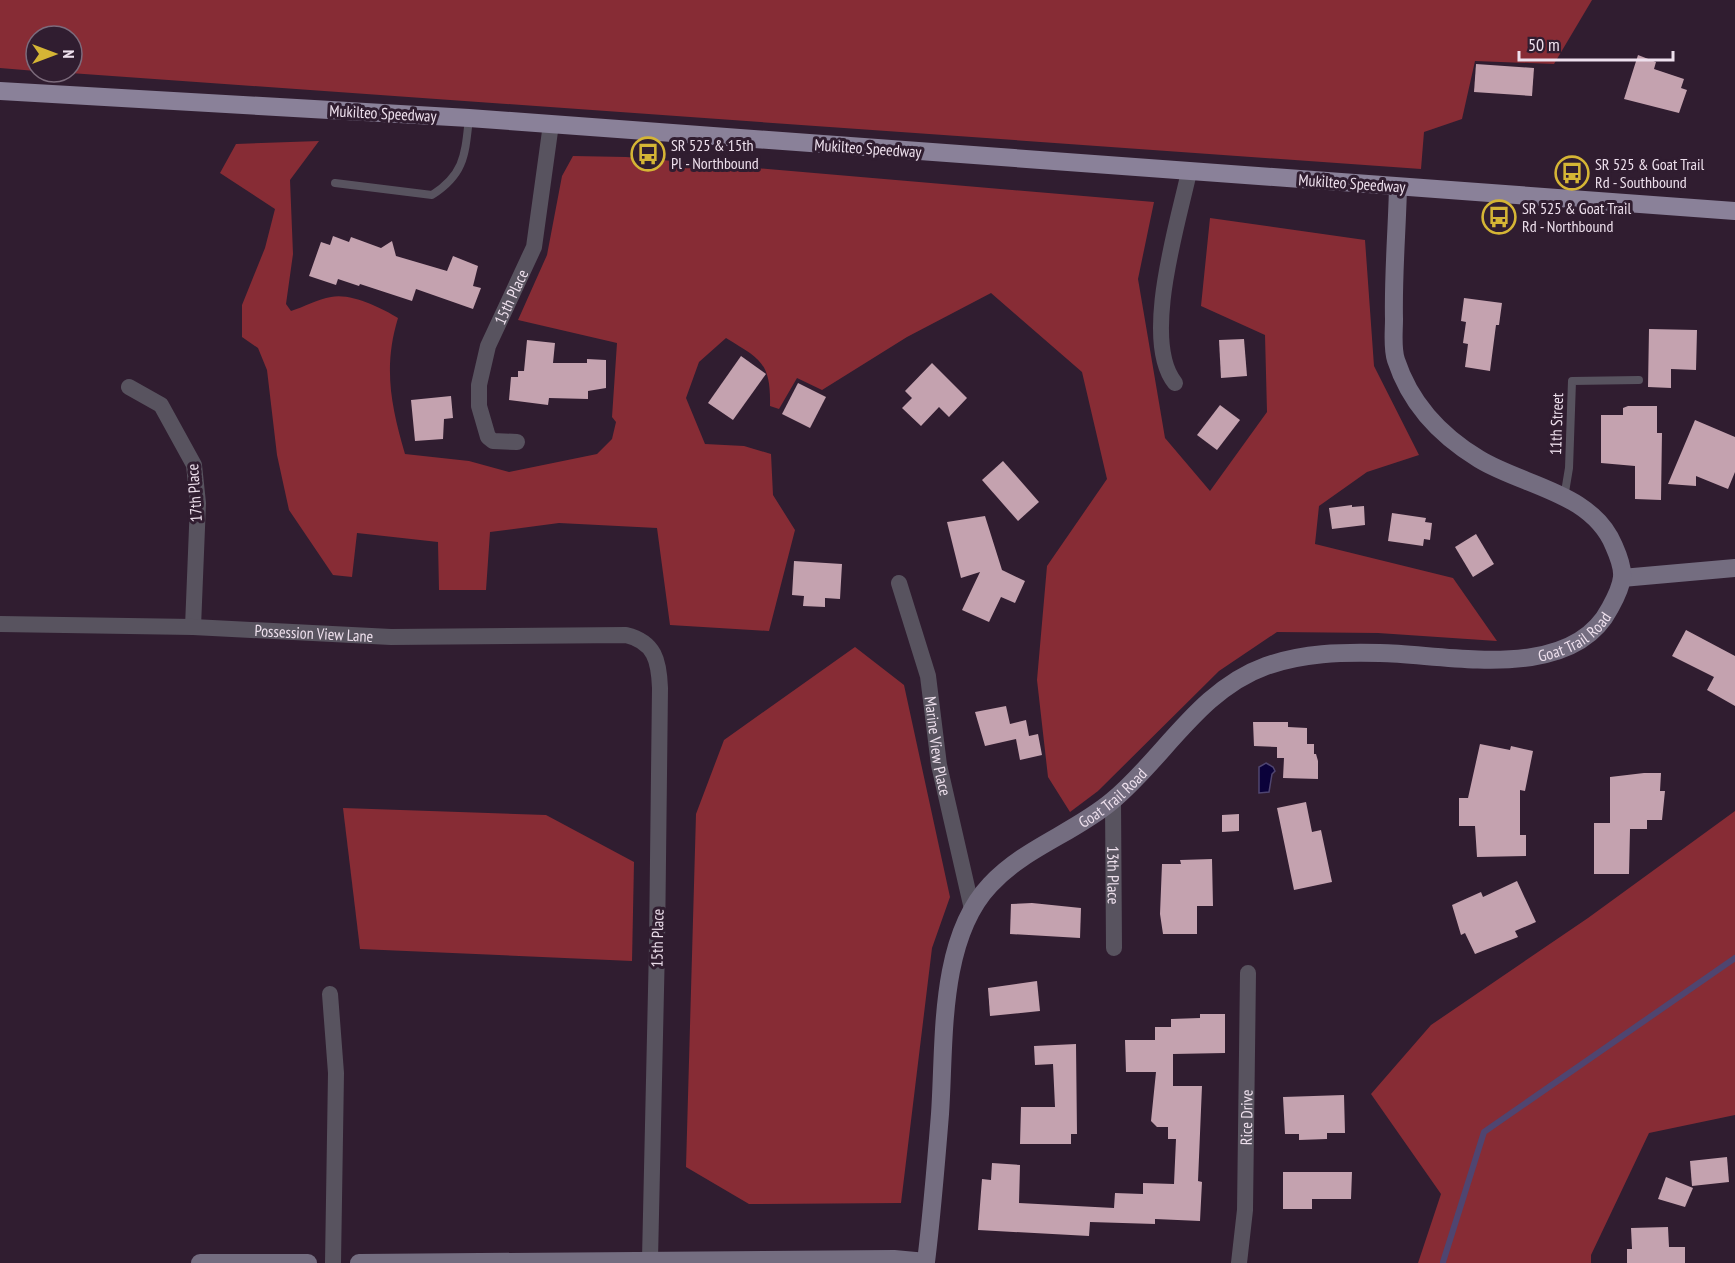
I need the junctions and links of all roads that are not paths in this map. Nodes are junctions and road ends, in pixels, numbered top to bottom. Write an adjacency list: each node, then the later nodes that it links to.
1 (0, 92): 2 (main road, Mukilteo Speedway)
2 (469, 118): 3 (main road, Mukilteo Speedway); 5 (lane)
3 (551, 124): 4 (main road, Mukilteo Speedway); 11 (street, 15th Place)
4 (1189, 172): 6 (main road, Mukilteo Speedway); 9 (street)
5 (335, 183)
6 (1398, 187): 7 (main road, Mukilteo Speedway); 12 (street)
7 (1735, 211)
8 (1639, 380): 12 (lane, 11th Street)
9 (1175, 383)
10 (129, 387): 17 (street, 17th Place)
11 (517, 441)
12 (1564, 498): 14 (street)
13 (1735, 568): 14 (street)
14 (1622, 578): 19 (street, Goat Trail Road)
15 (900, 583): 20 (street, Marine View Place)
16 (0, 624): 17 (street, Possession View Lane)
17 (193, 627): 18 (street, Possession View Lane)
18 (626, 635): 24 (street, 15th Place)
19 (1113, 801): 20 (street, Goat Trail Road); 21 (street, 13th Place)
20 (972, 909): 31 (street, Goat Trail Road)
21 (1114, 948)
22 (1248, 973): 32 (street, Rice Drive)
23 (330, 994): 28 (street)
24 (650, 1259): 30 (street, Goat Trail Road); 31 (street, Goat Trail Road)
25 (200, 1263): 26 (street)
26 (223, 1263): 27 (street)
27 (308, 1263)
28 (333, 1263)
29 (359, 1263): 30 (street, Goat Trail Road)
30 (447, 1263)
31 (928, 1263)
32 (1239, 1263)

